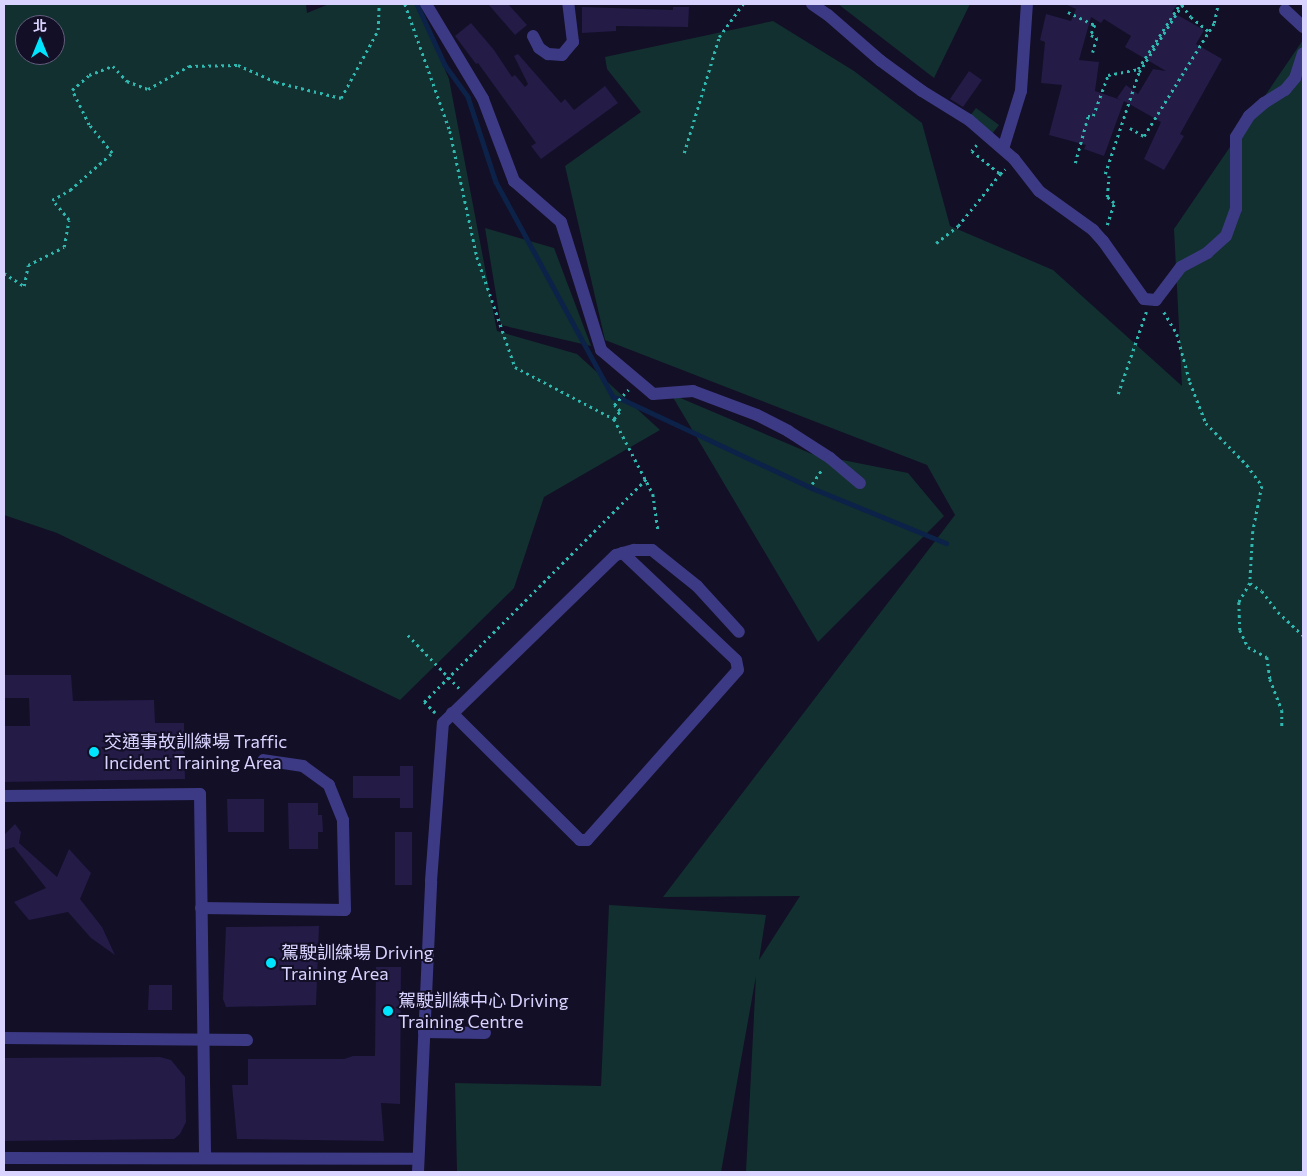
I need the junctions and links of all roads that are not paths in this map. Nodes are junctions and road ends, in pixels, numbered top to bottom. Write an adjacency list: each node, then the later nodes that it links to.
1 (426, 4): 10 (street)
2 (568, 4): 7 (street)
3 (812, 4): 9 (street)
4 (1027, 4): 9 (street)
5 (1284, 10): 6 (street)
6 (1303, 27)
7 (533, 36)
8 (1303, 53): 9 (street)
9 (1003, 149)
10 (860, 484)
11 (623, 553): 12 (street); 13 (street); 13 (street)
12 (739, 632)
13 (452, 714): 17 (street)
14 (263, 760): 16 (street)
15 (4, 796): 16 (street)
16 (201, 908): 20 (street)
17 (424, 1032): 18 (street); 24 (street)
18 (485, 1033)
19 (4, 1038): 20 (street)
20 (203, 1038): 21 (street); 23 (street)
21 (247, 1040)
22 (4, 1158): 23 (street)
23 (205, 1158): 24 (street)
24 (418, 1166)

